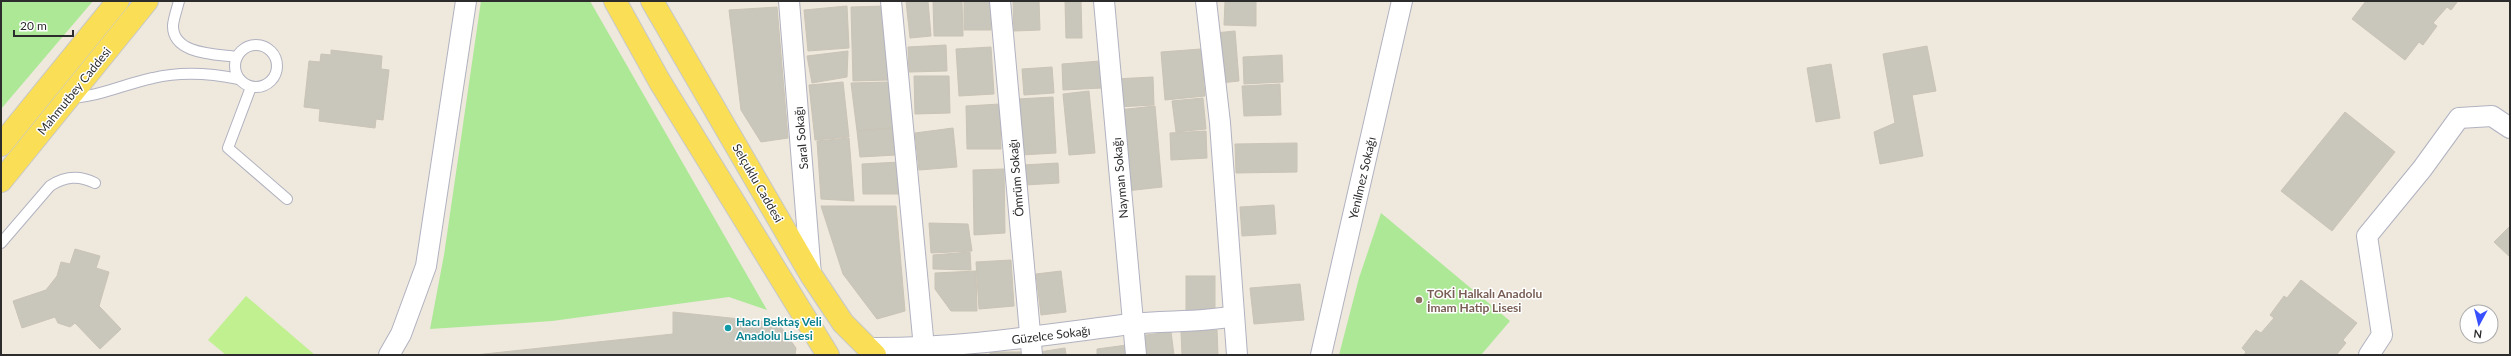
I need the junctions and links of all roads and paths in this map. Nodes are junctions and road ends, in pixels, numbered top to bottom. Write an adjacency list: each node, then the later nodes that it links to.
1 (118, 1): 18 (main road, Mahmutbey Caddesi)
2 (147, 1): 16 (main road, Mahmutbey Caddesi)
3 (179, 1): 13 (lane)
4 (466, 1): 29 (street)
5 (615, 1): 30 (main road)
6 (652, 1): 23 (main road, Selçuklu Caddesi)
7 (789, 1): 23 (street, Saral Sokağı)
8 (891, 1): 27 (street)
9 (1000, 1): 26 (street, Ömrüm Sokağı)
10 (1104, 1): 25 (street, Nayman Sokağı)
11 (1206, 1): 24 (street)
12 (1402, 1): 33 (street, Yenilmez Sokağı)
13 (237, 57): 14 (lane); 15 (lane)
14 (239, 79): 15 (lane); 16 (lane)
15 (251, 87): 21 (lane)
16 (67, 98): 19 (main road, Mahmutbey Caddesi)
17 (2510, 128): 34 (street)
18 (1, 145)
19 (1, 182)
20 (96, 183): 22 (lane)
21 (287, 199)
22 (1, 243)
23 (811, 275): 28 (main road, Selçuklu Caddesi)
24 (1234, 316): 25 (street, Güzelce Sokağı); 32 (street)
25 (1133, 324): 26 (street, Güzelce Sokağı); 31 (street, Nayman Sokağı)
26 (1031, 347): 27 (street, Güzelce Sokağı)
27 (924, 348): 28 (street, Güzelce Sokağı)
28 (872, 352)
29 (389, 355)
30 (828, 355)
31 (1136, 355)
32 (1237, 355)
33 (1321, 355)
34 (2369, 355)

